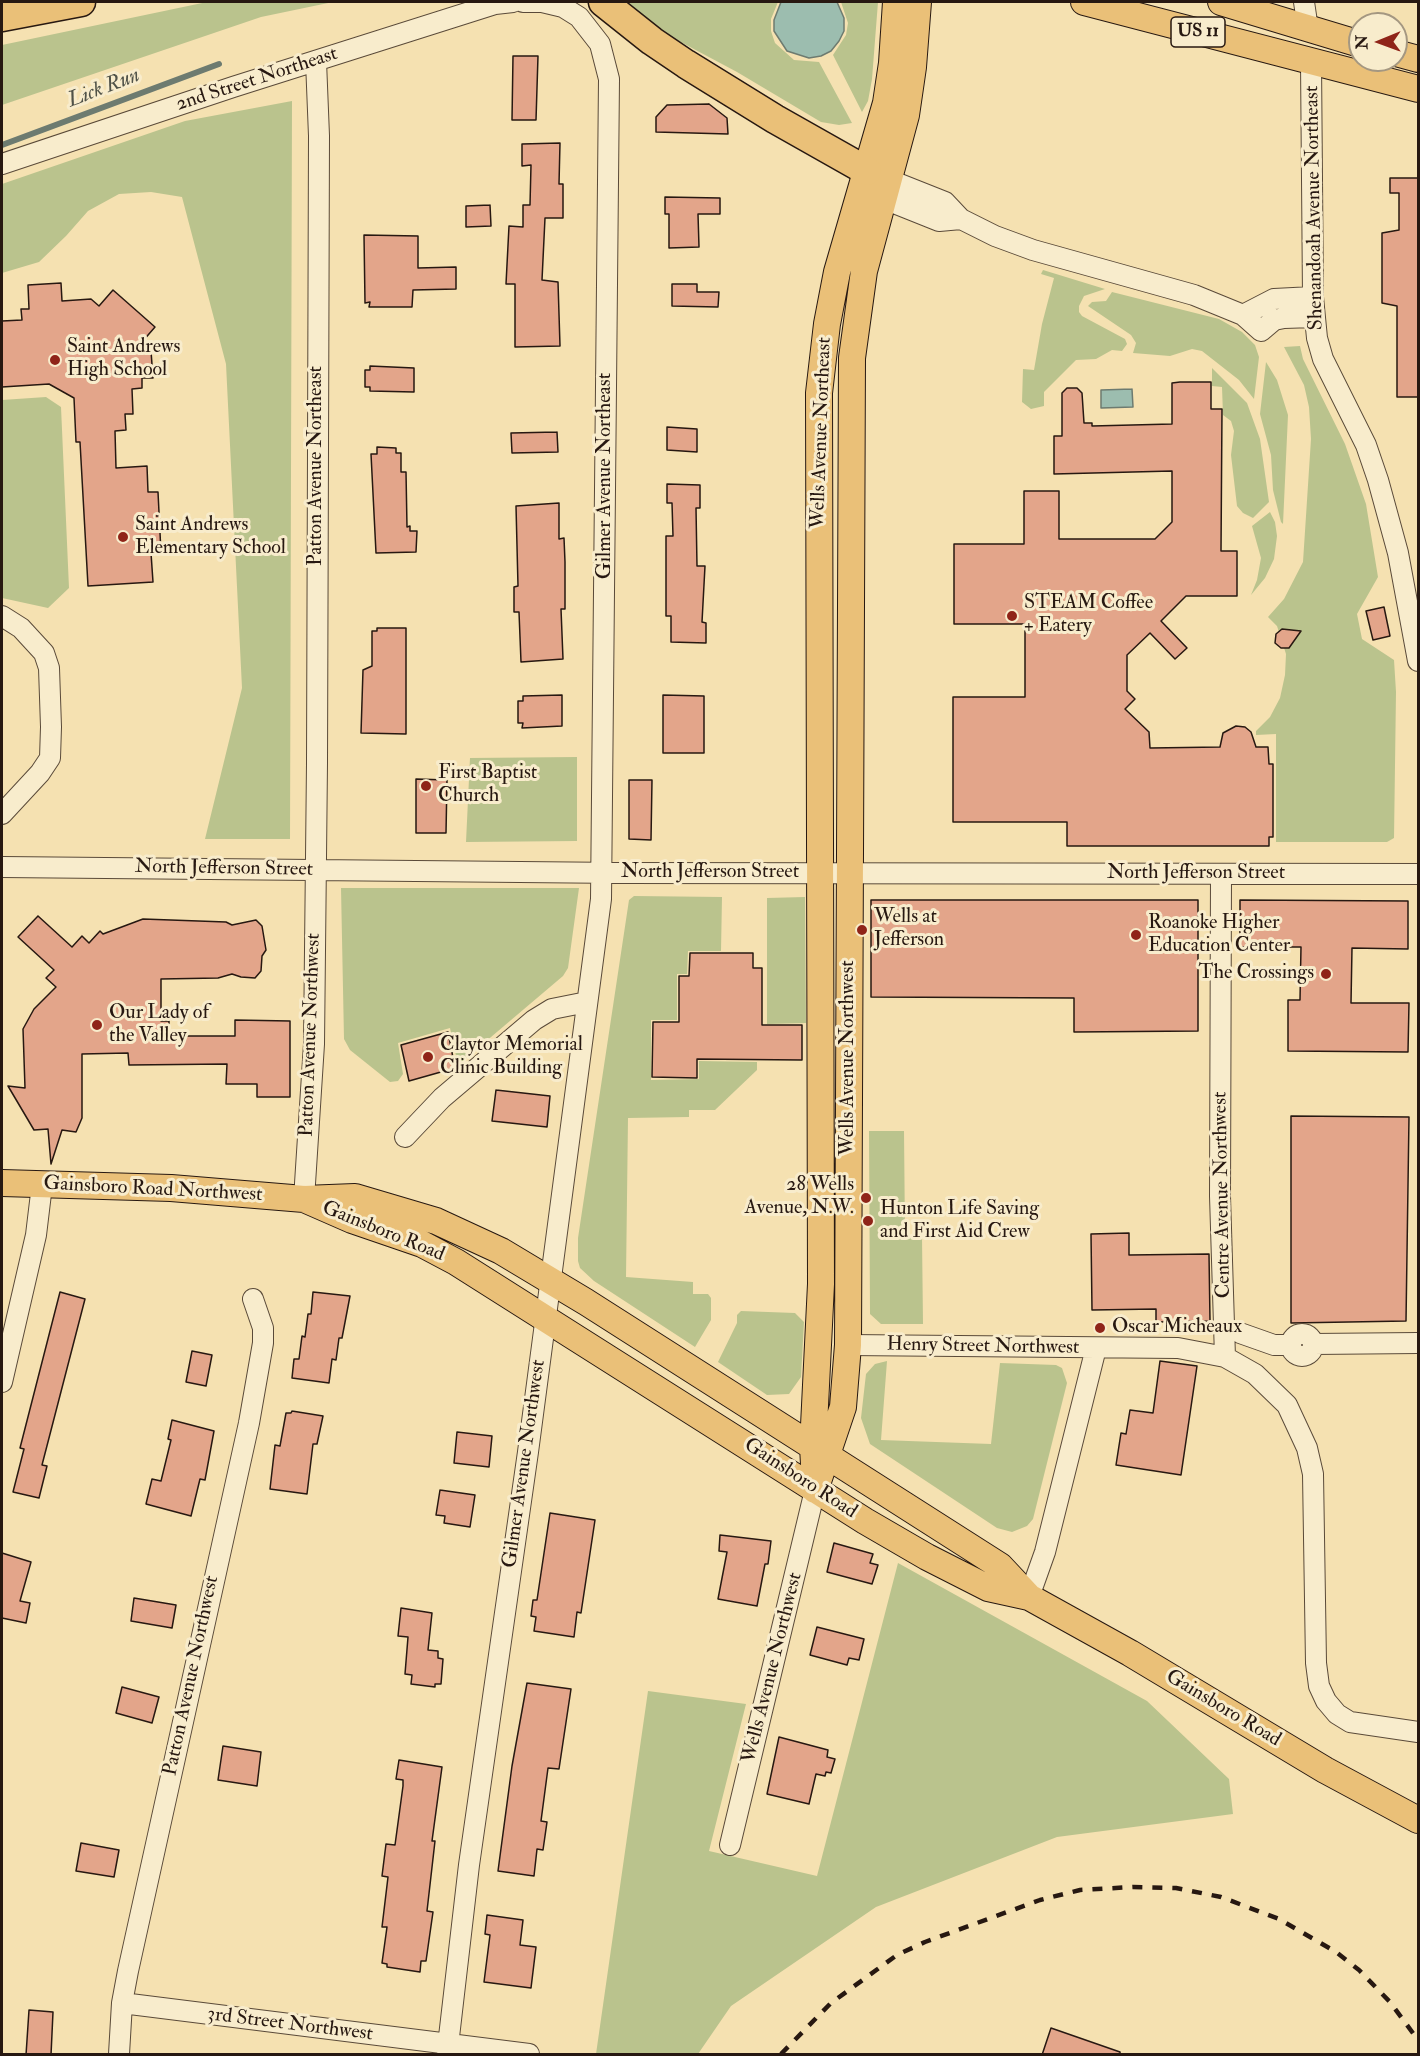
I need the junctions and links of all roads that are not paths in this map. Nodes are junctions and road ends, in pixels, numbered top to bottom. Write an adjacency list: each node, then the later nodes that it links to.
1 (81, 2): 10 (highway)
2 (513, 2): 13 (street, 2nd Street Northeast)
3 (523, 2): 25 (street, Gilmer Avenue Northeast)
4 (603, 2): 17 (highway)
5 (896, 2): 17 (main road, Wells Avenue Northeast)
6 (918, 2): 17 (main road, Wells Avenue Northeast)
7 (1084, 2): 14 (main road, US 11)
8 (1221, 2): 11 (main road, US 11)
9 (1304, 2): 11 (street)
10 (2, 17)
11 (1308, 29): 12 (main road, US 11)
12 (1348, 41)
13 (316, 61): 16 (street, 2nd Street Northeast); 24 (street, Patton Avenue Northeast)
14 (1311, 63): 15 (main road, US 11); 18 (street, Shenandoah Avenue Northeast)
15 (1413, 88)
16 (2, 164)
17 (881, 183): 19 (street); 26 (main road, Wells Avenue Northeast); 27 (main road, Wells Avenue Northeast)
18 (1314, 307): 19 (street); 19 (street); 21 (street, Shenandoah Avenue Northeast)
19 (1243, 315)
20 (2, 616): 22 (street)
21 (1419, 661)
22 (2, 814)
23 (2, 867): 24 (street, North Jefferson Street)
24 (314, 871): 25 (street, North Jefferson Street); 34 (street, Patton Avenue Northwest)
25 (601, 873): 26 (street, North Jefferson Street); 30 (street, Gilmer Avenue Northwest)
26 (819, 873): 27 (street, North Jefferson Street); 44 (main road, Wells Avenue Northwest)
27 (848, 873): 28 (street, North Jefferson Street); 40 (main road, Wells Avenue Northwest)
28 (1221, 874): 29 (street, North Jefferson Street); 42 (street, Centre Avenue Northwest)
29 (1419, 874)
30 (587, 1002): 31 (street); 35 (street, Gilmer Avenue Northwest)
31 (405, 1137)
32 (2, 1183): 33 (main road, Gainsboro Road Northwest)
33 (42, 1185): 34 (main road, Gainsboro Road Northwest); 43 (street)
34 (304, 1198): 35 (main road, Gainsboro Road); 37 (main road, Gainsboro Road)
35 (549, 1280): 37 (street, Gilmer Avenue Northwest); 44 (main road, Gainsboro Road)
36 (253, 1299): 50 (street, Patton Avenue Northwest)
37 (544, 1317): 45 (main road, Gainsboro Road); 51 (street, Gilmer Avenue Northwest)
38 (1240, 1333): 39 (street)
39 (1419, 1343)
40 (848, 1345): 41 (street, Henry Street Northwest); 44 (main road, Wells Avenue Northwest)
41 (1096, 1348): 42 (street, Henry Street Northwest); 46 (street)
42 (1225, 1357): 47 (street)
43 (2, 1382)
44 (821, 1452): 45 (main road, Wells Avenue Northwest); 46 (main road, Gainsboro Road)
45 (815, 1490): 46 (main road, Gainsboro Road); 49 (street, Wells Avenue Northwest)
46 (1029, 1597): 48 (main road, Gainsboro Road)
47 (1419, 1732)
48 (1419, 1820)
49 (730, 1845)
50 (122, 2003): 51 (street, 3rd Street Northwest); 52 (street, Patton Avenue Northwest)
51 (447, 2050): 53 (street, 3rd Street Northwest)
52 (119, 2055)
53 (529, 2055)

